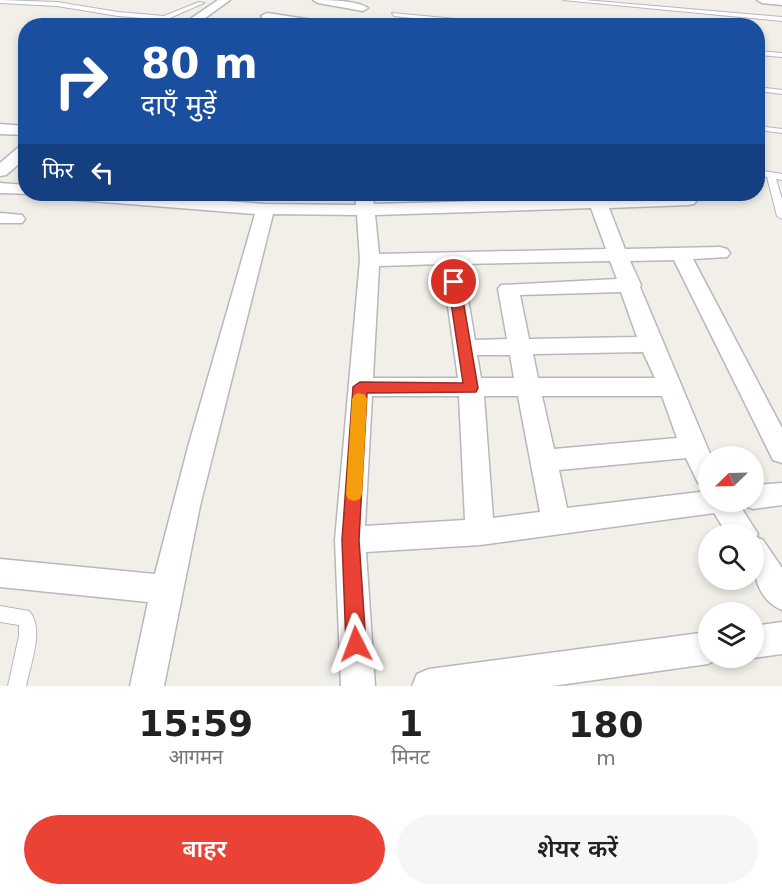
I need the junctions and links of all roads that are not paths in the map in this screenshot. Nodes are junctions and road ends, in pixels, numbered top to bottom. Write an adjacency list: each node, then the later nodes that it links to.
1 (182, 0): 10 (lane)
2 (308, 0): 3 (street)
3 (317, 0): 13 (street)
4 (375, 0): 13 (street)
5 (566, 0): 8 (lane)
6 (762, 0): 9 (street)
7 (0, 1): 10 (lane)
8 (596, 1): 21 (lane); 22 (lane)
9 (782, 2)
10 (201, 3): 11 (lane)
11 (221, 3): 16 (street)
12 (280, 8): 15 (street)
13 (363, 8): 19 (street)
14 (394, 14): 20 (lane)
15 (267, 16): 17 (street); 18 (street)
16 (198, 18)
17 (264, 18)
18 (280, 18)
19 (347, 18)
20 (432, 18)
21 (591, 18)
22 (782, 19)
23 (765, 48): 24 (lane)
24 (782, 50)
25 (765, 54): 26 (lane)
26 (782, 55)
27 (765, 90): 28 (lane)
28 (782, 92)
29 (765, 129): 31 (lane)
30 (18, 131): 32 (street)
31 (782, 131)
32 (2, 132)
33 (18, 155): 34 (street)
34 (2, 168)
35 (765, 174): 36 (lane)
36 (771, 175): 37 (lane); 45 (lane)
37 (782, 177)
38 (0, 188): 39 (street)
39 (18, 189)
40 (158, 201): 44 (street)
41 (412, 201): 43 (street)
42 (598, 201): 48 (street)
43 (365, 202): 44 (street); 50 (street)
44 (264, 209): 73 (street)
45 (782, 216)
46 (681, 253): 47 (street); 48 (street); 61 (street)
47 (720, 253)
48 (619, 255): 49 (street); 52 (street)
49 (500, 258): 51 (street); 53 (street)
50 (370, 260): 51 (street); 57 (street)
51 (451, 260): 56 (street)
52 (631, 285): 53 (street); 54 (street)
53 (507, 289): 55 (street)
54 (651, 344): 55 (street); 58 (street)
55 (520, 347): 56 (street); 60 (street)
56 (464, 348): 59 (street)
57 (360, 387): 59 (street); 70 (street)
58 (671, 387): 60 (street); 62 (street)
59 (471, 388): 60 (street); 69 (street)
60 (529, 389): 64 (street)
61 (779, 442)
62 (693, 447): 63 (street); 64 (street)
63 (698, 456)
64 (543, 461): 68 (street)
65 (782, 494): 66 (street)
66 (764, 496)
67 (698, 504): 68 (street)
68 (556, 523): 69 (street)
69 (480, 532): 70 (street)
70 (350, 540): 81 (street)
71 (764, 566): 74 (street)
72 (0, 573): 73 (street)
73 (165, 589): 80 (street)
74 (782, 595)
75 (0, 614): 79 (lane)
76 (782, 638): 77 (street)
77 (764, 640)
78 (698, 649): 82 (street)
79 (17, 686)
80 (147, 686)
81 (358, 686)
82 (429, 686)

